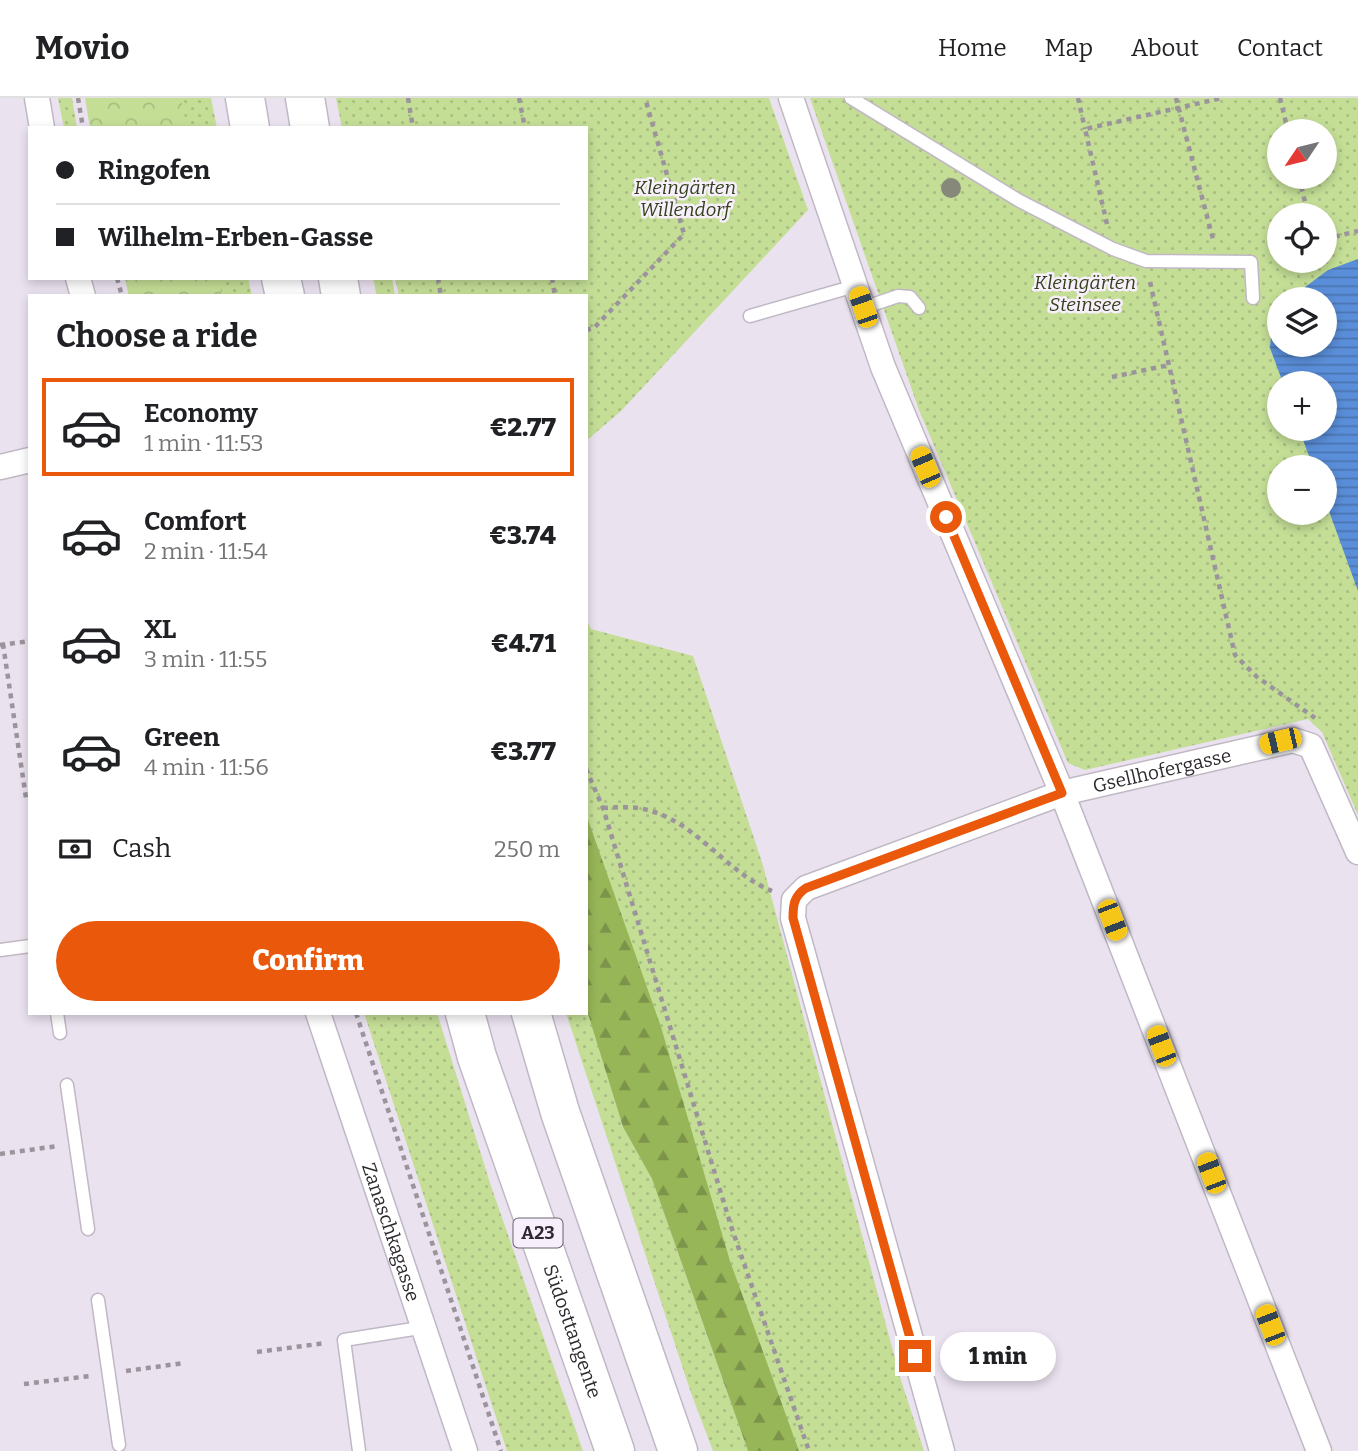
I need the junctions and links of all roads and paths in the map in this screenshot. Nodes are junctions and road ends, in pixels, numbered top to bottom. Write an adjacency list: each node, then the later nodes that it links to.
1 (37, 98): 16 (street)
2 (78, 98): 17 (path)
3 (245, 98): 18 (highway)
4 (305, 98): 19 (highway)
5 (408, 98): 20 (path)
6 (519, 98): 21 (path)
7 (645, 98): 32 (path)
8 (791, 98): 28 (street)
9 (851, 98): 25 (lane)
10 (1078, 98): 22 (path)
11 (1176, 98): 14 (path)
12 (1222, 98): 14 (path)
13 (1280, 98): 15 (path)
14 (1179, 107): 22 (path); 27 (path)
15 (1285, 119)
16 (42, 126)
17 (83, 126)
18 (250, 126)
19 (310, 126)
20 (413, 126)
21 (524, 126)
22 (1085, 129): 25 (path)
23 (1358, 231): 24 (path)
24 (1337, 236)
25 (1113, 248): 26 (lane)
26 (1146, 261): 27 (lane); 33 (path)
27 (1220, 263): 29 (lane)
28 (859, 297): 30 (lane); 31 (lane); 41 (street)
29 (1253, 298)
30 (919, 308)
31 (750, 316)
32 (588, 330)
33 (1169, 364): 34 (path); 39 (path)
34 (1112, 377)
35 (28, 460): 36 (street)
36 (0, 467)
37 (28, 641): 38 (path)
38 (2, 645): 42 (path)
39 (1322, 726)
40 (588, 774): 43 (path)
41 (1062, 793): 44 (street, Gsellhofergasse); 45 (street); 70 (street)
42 (26, 798)
43 (603, 808): 45 (path); 68 (path)
44 (1358, 852)
45 (794, 900): 69 (street)
46 (28, 946): 47 (lane)
47 (0, 950)
48 (57, 1015): 53 (lane)
49 (319, 1015): 59 (street, Zanaschkagasse)
50 (357, 1015): 65 (path)
51 (466, 1015): 66 (highway, Südosttangente / A23)
52 (532, 1015): 67 (highway)
53 (60, 1033)
54 (67, 1085): 55 (lane)
55 (75, 1143): 56 (path); 57 (lane)
56 (0, 1154)
57 (88, 1229)
58 (97, 1300): 62 (lane)
59 (426, 1327): 60 (lane); 64 (street, Zanaschkagasse)
60 (344, 1340): 61 (path); 63 (lane)
61 (257, 1352)
62 (118, 1445)
63 (359, 1451)
64 (465, 1451)
65 (501, 1451)
66 (615, 1451)
67 (678, 1451)
68 (809, 1451)
69 (942, 1451)
70 (1320, 1451)

